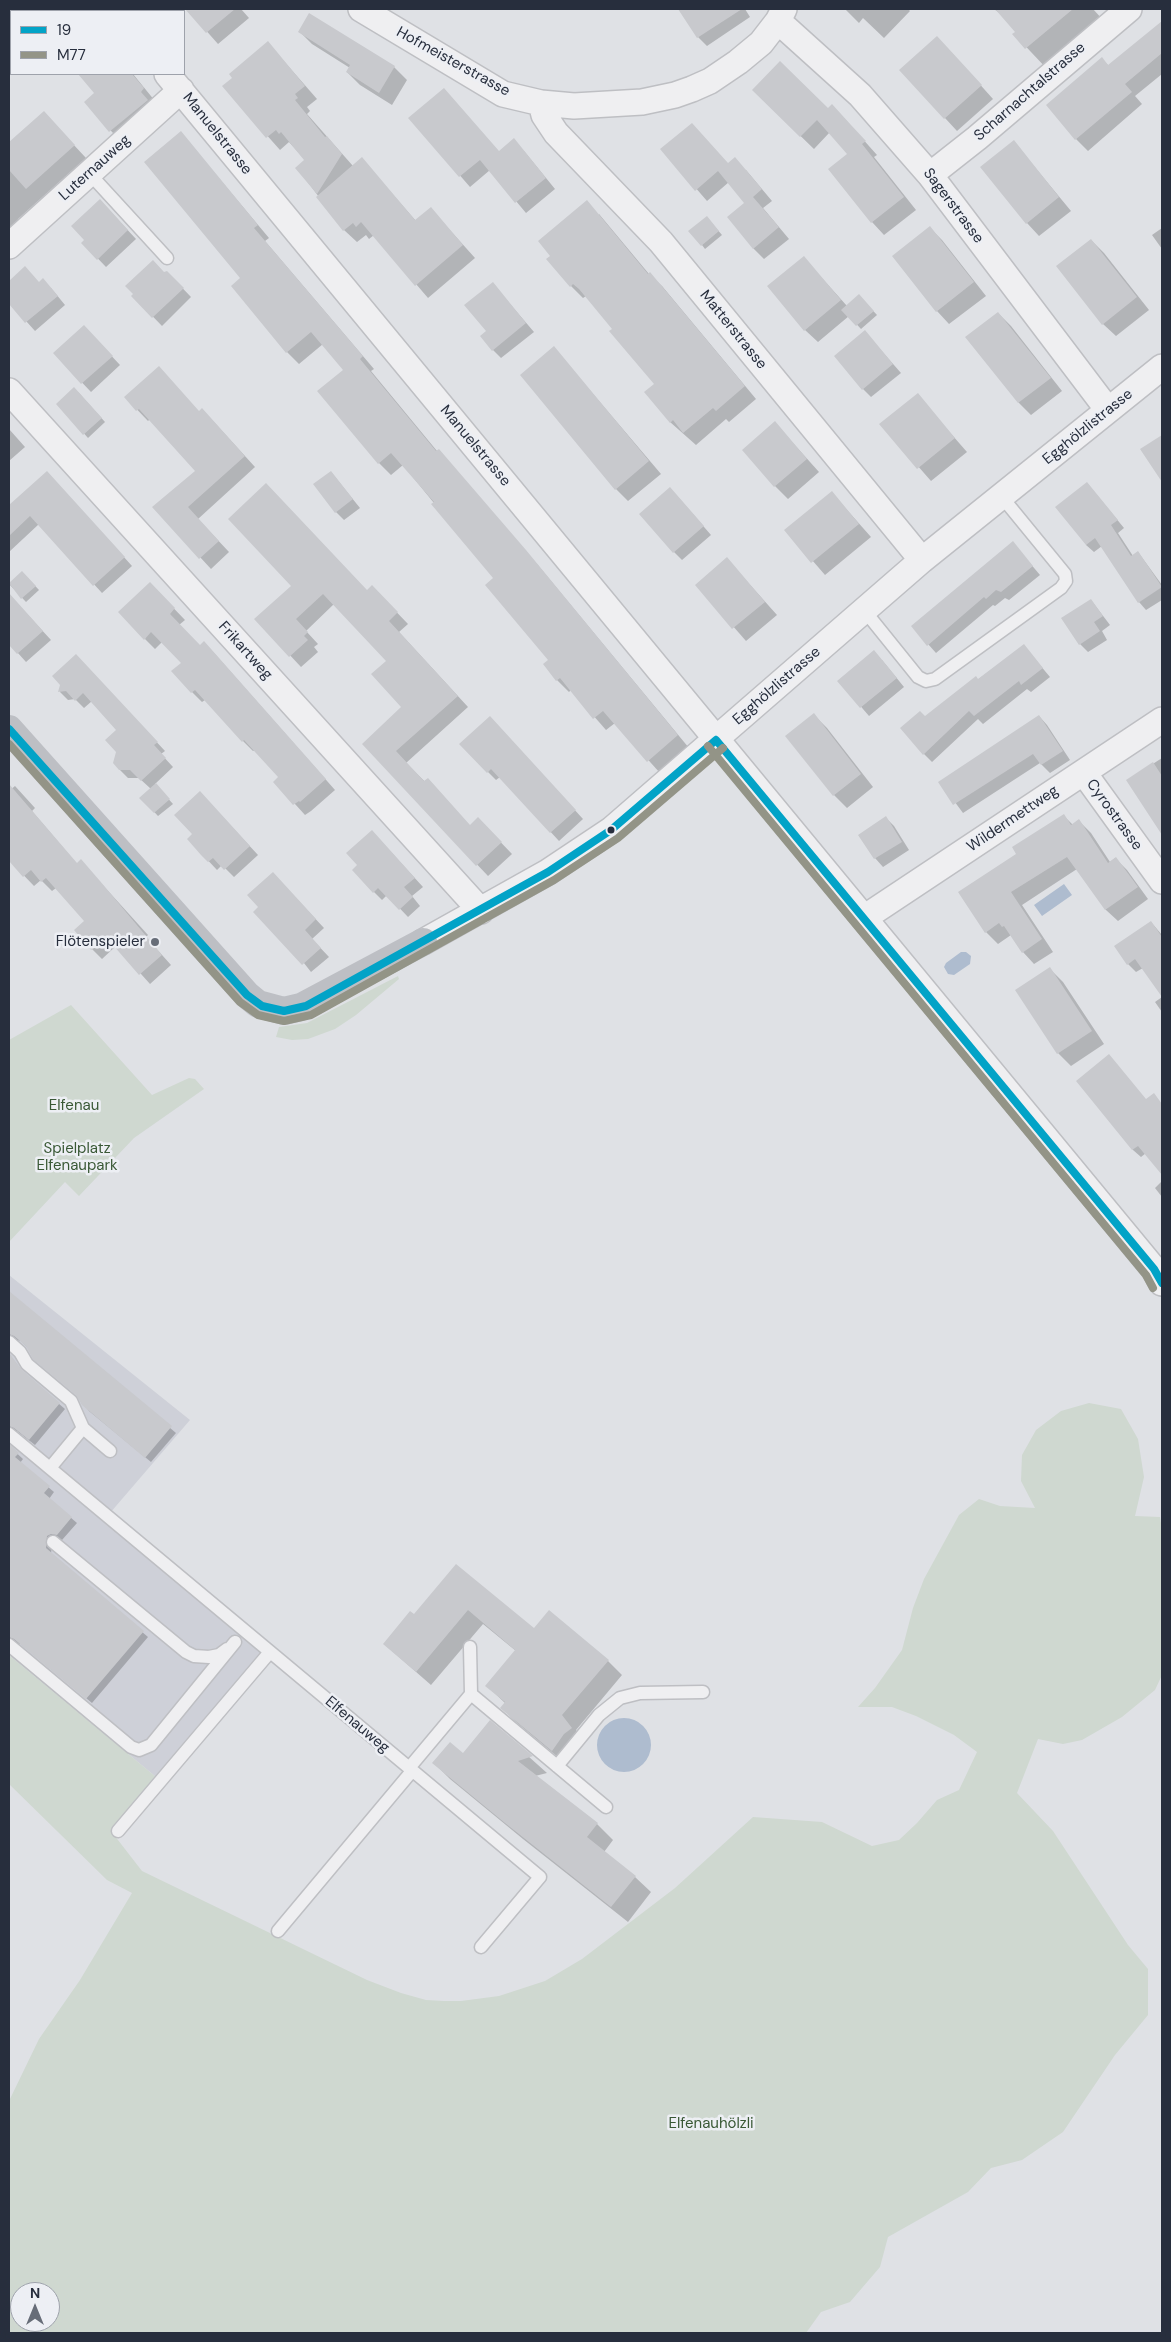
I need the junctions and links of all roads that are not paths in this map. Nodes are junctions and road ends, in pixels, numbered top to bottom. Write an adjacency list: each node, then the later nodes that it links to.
1 (361, 9): 5 (street, Hofmeisterstrasse)
2 (1129, 9): 7 (street, Scharnachtalstrasse)
3 (781, 15): 5 (street, Hofmeisterstrasse); 7 (street, Sagerstrasse)
4 (174, 82): 6 (street, Luternauweg); 18 (street, Manuelstrasse)
5 (541, 103): 14 (street, Matterstrasse)
6 (89, 173): 8 (street, Luternauweg); 9 (lane)
7 (930, 175): 12 (street, Sagerstrasse)
8 (9, 246)
9 (167, 258)
10 (1159, 378): 12 (street, Egghölzlistrasse)
11 (9, 391): 21 (street, Frikartweg)
12 (1108, 410): 13 (street, Egghölzlistrasse)
13 (1002, 497): 14 (street, Egghölzlistrasse); 15 (lane)
14 (922, 560): 15 (street, Egghölzlistrasse)
15 (864, 610): 18 (street, Egghölzlistrasse)
16 (1162, 720): 19 (street, Wildermettweg)
17 (9, 729): 23 (street, Egghölzlistrasse)
18 (716, 740): 21 (street, Egghölzlistrasse); 22 (street, Manuelstrasse)
19 (1084, 773): 20 (street, Cyrostrasse); 22 (street, Wildermettweg)
20 (1162, 881)
21 (481, 911): 23 (street, Egghölzlistrasse)
22 (864, 918): 24 (street, Manuelstrasse)
23 (423, 942)
24 (1162, 1283)
25 (9, 1342): 26 (lane)
26 (83, 1428): 28 (lane); 29 (lane)
27 (9, 1434): 29 (lane, Elfenauweg)
28 (110, 1451)
29 (50, 1468): 31 (lane, Elfenauweg)
30 (53, 1542): 32 (lane)
31 (244, 1631): 32 (lane); 35 (lane, Elfenauweg)
32 (235, 1642): 33 (lane)
33 (9, 1645)
34 (470, 1647): 37 (lane)
35 (270, 1652): 39 (lane, Elfenauweg); 41 (lane)
36 (703, 1692): 38 (lane)
37 (471, 1694): 38 (lane); 39 (lane)
38 (557, 1766): 40 (lane)
39 (410, 1769): 42 (lane); 43 (lane, Elfenauweg)
40 (606, 1806)
41 (118, 1831)
42 (278, 1931)
43 (481, 1947)

